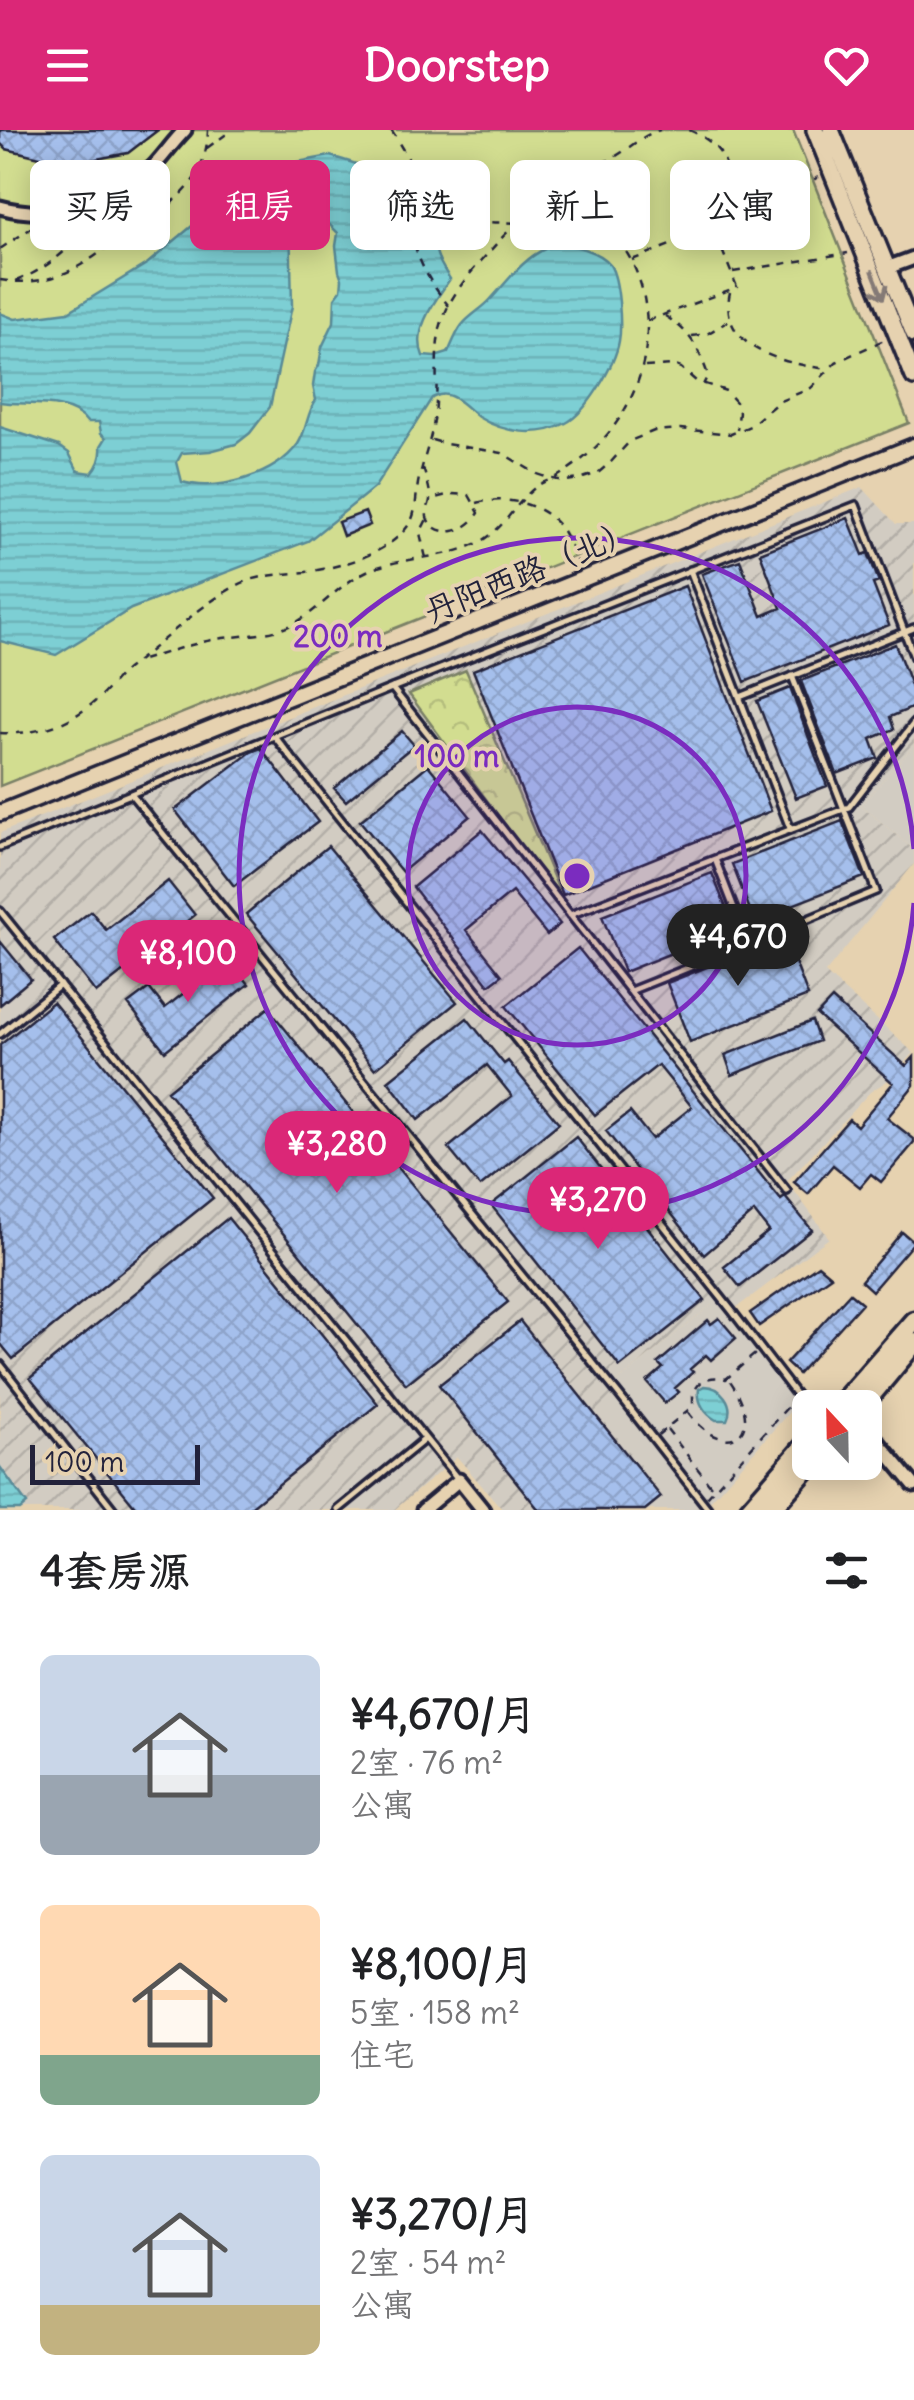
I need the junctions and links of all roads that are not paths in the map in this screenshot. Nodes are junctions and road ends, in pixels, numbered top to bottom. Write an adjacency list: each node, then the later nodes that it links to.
1 (185, 130): 4 (street)
2 (815, 130): 7 (main road, one-way to 7)
3 (832, 130): 6 (main road)
4 (0, 207)
5 (914, 258): 6 (street)
6 (887, 268): 7 (main road)
7 (906, 334): 8 (main road)
8 (914, 377)
9 (914, 446): 21 (street, 丹阳西路（北）)
10 (690, 570): 12 (lane); 15 (lane); 16 (lane)
11 (914, 628): 12 (lane)
12 (904, 632): 13 (lane); 14 (lane)
13 (914, 657)
14 (792, 676): 16 (lane); 20 (lane)
15 (392, 688): 18 (lane); 26 (lane)
16 (740, 696): 22 (lane)
17 (914, 723): 20 (lane)
18 (274, 736): 19 (lane); 35 (lane)
19 (131, 794): 23 (lane); 48 (lane)
20 (844, 809): 22 (lane); 27 (lane)
21 (0, 813)
22 (791, 830): 24 (lane)
23 (0, 847)
24 (715, 859): 26 (lane); 27 (lane)
25 (0, 910): 28 (lane)
26 (570, 916): 29 (lane)
27 (748, 944): 29 (lane)
28 (60, 986): 30 (lane); 38 (lane)
29 (630, 991): 31 (lane)
30 (0, 1034)
31 (787, 1191)
32 (914, 1321): 36 (main road)
33 (914, 1343): 37 (main road)
34 (0, 1364): 44 (lane)
35 (793, 1390)
36 (854, 1390)
37 (875, 1390)
38 (425, 1439): 41 (lane); 45 (lane)
39 (882, 1446): 43 (street)
40 (792, 1461): 49 (main road)
41 (459, 1480): 46 (street); 47 (street)
42 (796, 1480): 50 (main road)
43 (914, 1485)
44 (114, 1510)
45 (338, 1510)
46 (423, 1510)
47 (483, 1510)
48 (709, 1510)
49 (749, 1510)
50 (770, 1510)

